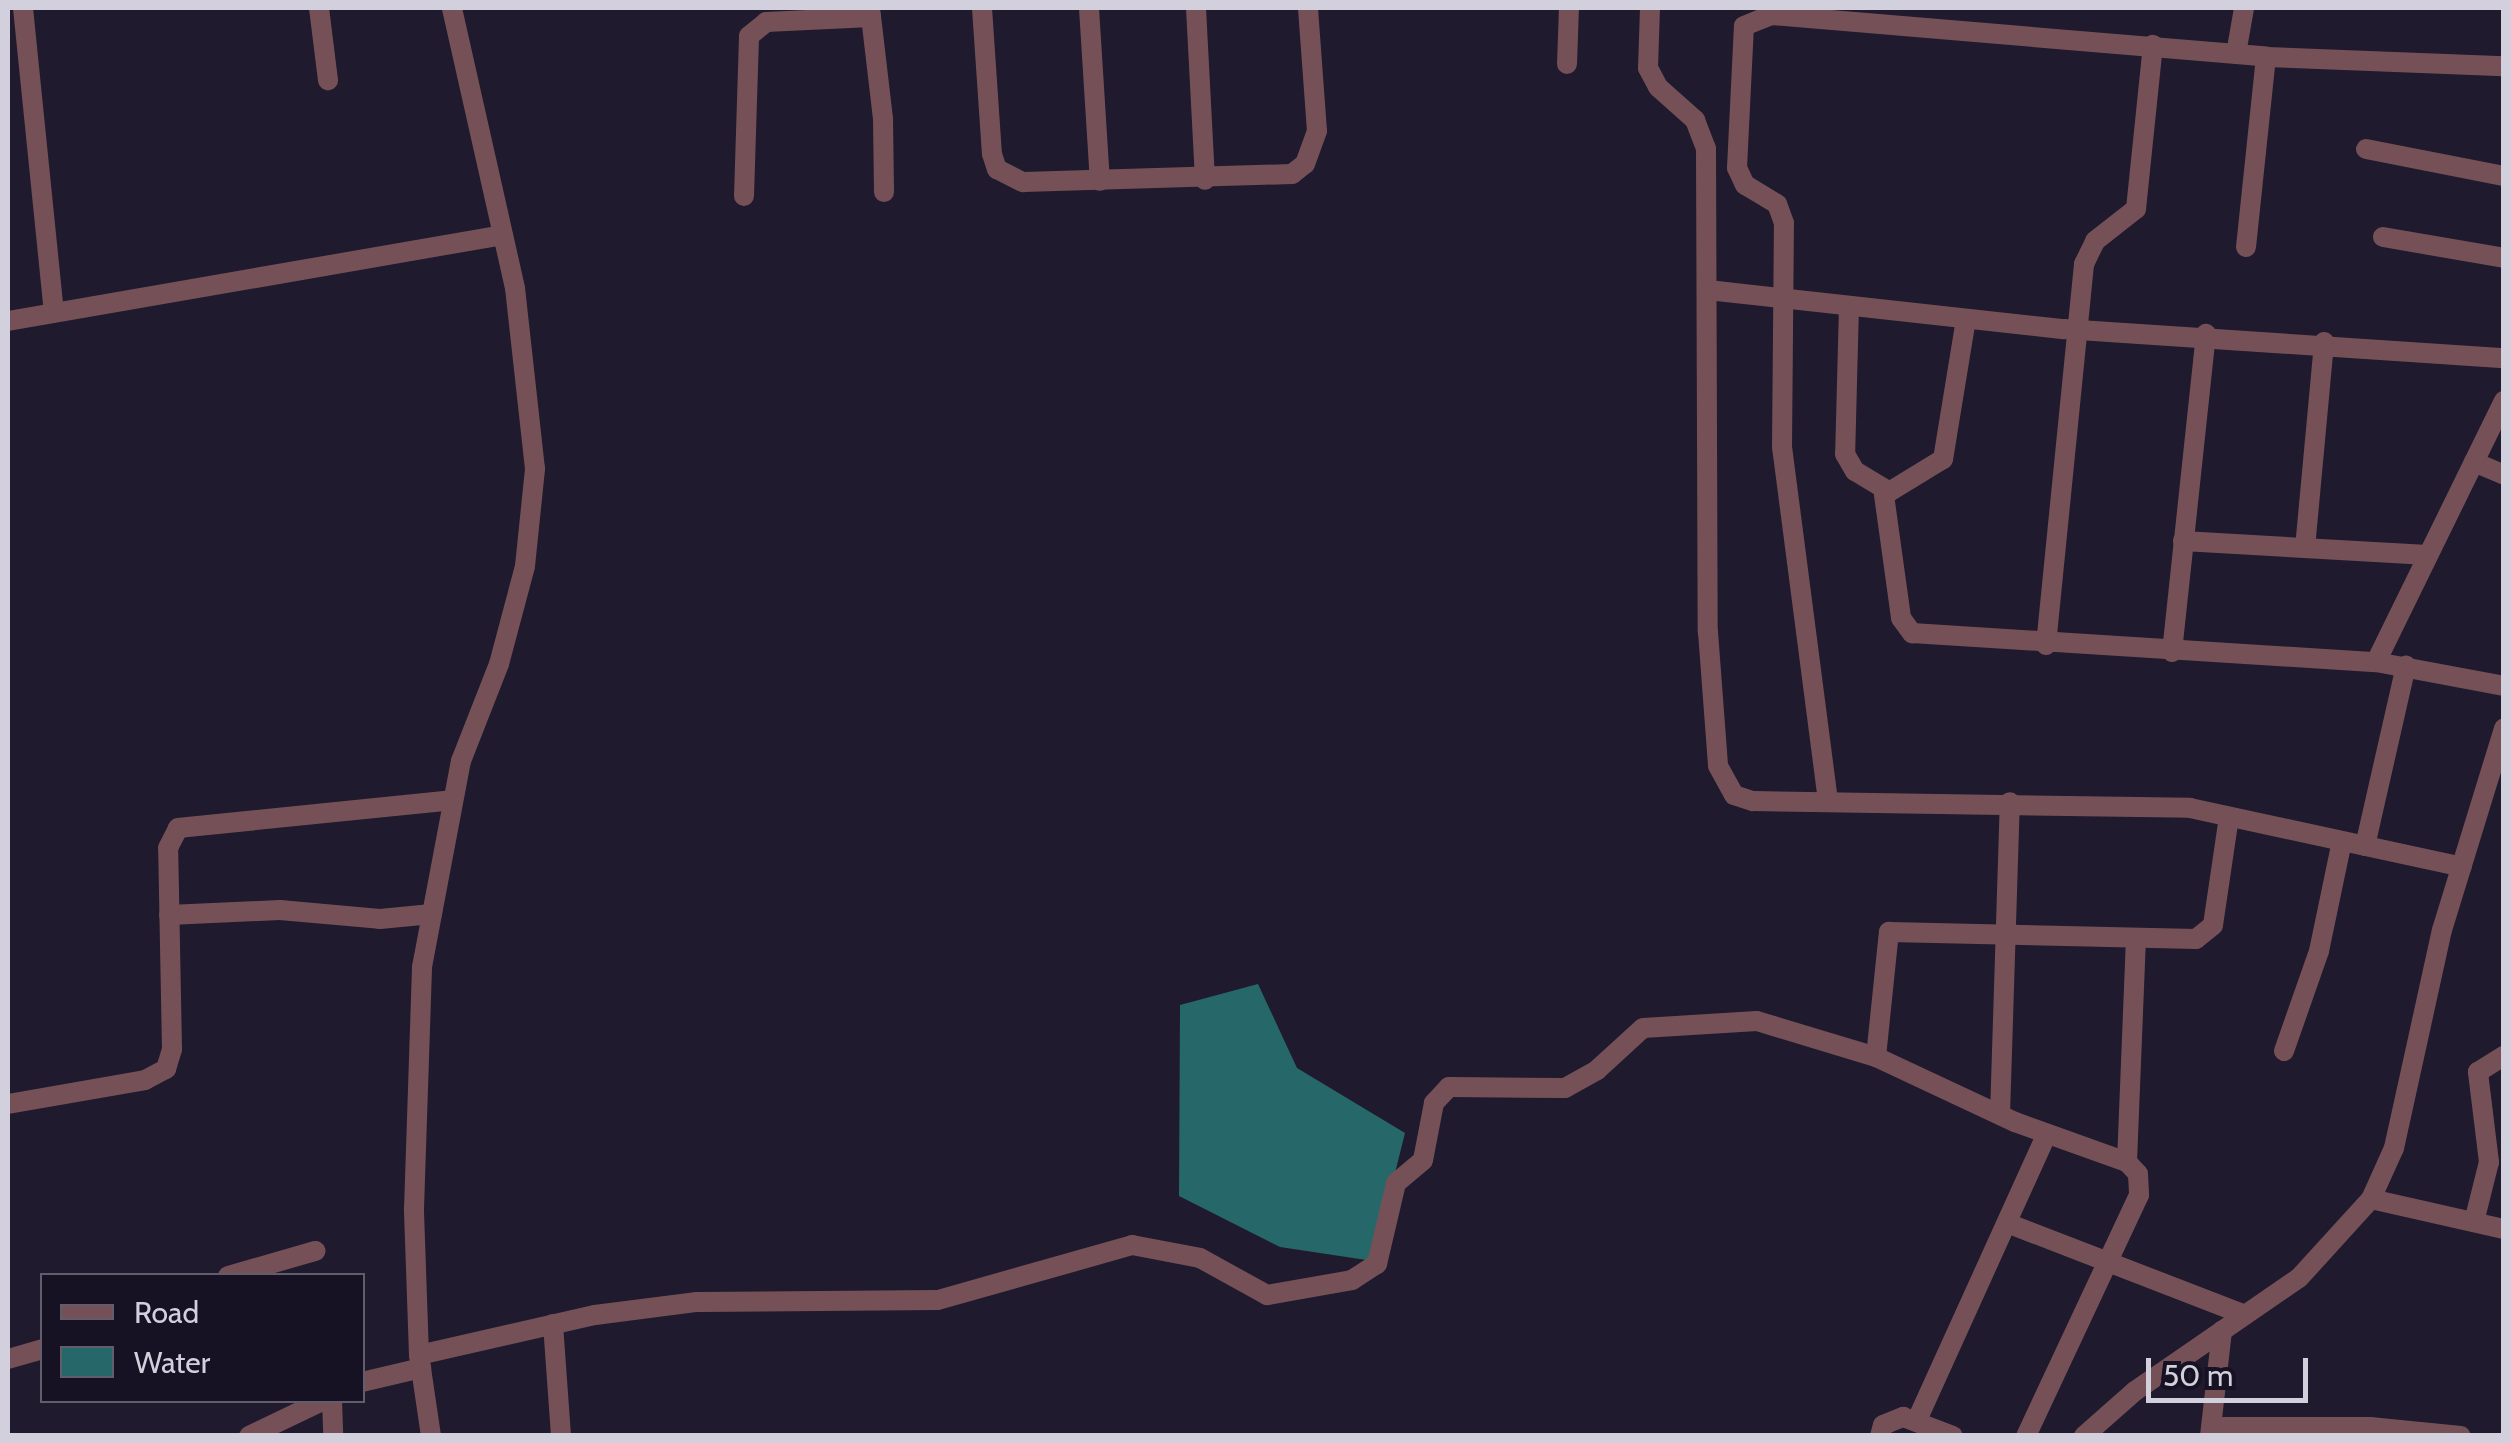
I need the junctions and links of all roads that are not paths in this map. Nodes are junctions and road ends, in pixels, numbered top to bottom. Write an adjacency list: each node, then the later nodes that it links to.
1 (24, 8): 31 (street)
2 (319, 8): 17 (street)
3 (452, 8): 24 (street)
4 (982, 8): 21 (street)
5 (1088, 8): 21 (street)
6 (1196, 8): 20 (street)
7 (1308, 8): 20 (street)
8 (1569, 8): 15 (street)
9 (1650, 8): 28 (street)
10 (2244, 8): 13 (street)
11 (870, 12): 22 (street); 23 (street)
12 (2153, 45): 13 (street); 29 (street); 34 (street)
13 (2236, 54): 14 (street)
14 (2266, 56): 16 (street); 26 (street)
15 (1567, 64)
16 (2504, 66)
17 (328, 80)
18 (2366, 149): 19 (street)
19 (2504, 176)
20 (1205, 180): 21 (street)
21 (1100, 181)
22 (884, 192)
23 (744, 196)
24 (503, 236): 31 (street); 51 (street)
25 (2383, 237): 27 (street)
26 (2246, 247)
27 (2504, 258)
28 (1708, 290): 29 (street); 52 (street)
29 (1782, 298): 30 (street); 52 (street)
30 (1849, 306): 32 (street); 41 (street)
31 (54, 312): 33 (street)
32 (1966, 319): 34 (street); 41 (street)
33 (8, 321)
34 (2081, 330): 35 (street); 45 (street)
35 (2206, 334): 36 (street); 42 (street)
36 (2324, 342): 37 (street); 43 (street)
37 (2504, 358)
38 (2504, 401): 39 (street)
39 (2474, 462): 40 (street); 44 (street)
40 (2504, 474)
41 (1887, 490): 45 (street)
42 (2182, 540): 43 (street); 46 (street)
43 (2305, 548): 44 (street)
44 (2428, 556): 47 (street)
45 (2046, 645): 46 (street)
46 (2172, 652): 47 (street)
47 (2376, 662): 48 (street)
48 (2406, 666): 49 (street); 56 (street)
49 (2504, 686)
50 (2504, 728): 57 (street)
51 (452, 800): 58 (street); 59 (street)
52 (1828, 801): 53 (street)
53 (2010, 802): 54 (street); 60 (street)
54 (2230, 817): 55 (street); 61 (street)
55 (2342, 841): 56 (street); 62 (street)
56 (2365, 846): 57 (street)
57 (2462, 866): 69 (street)
58 (432, 914): 59 (street); 81 (street)
59 (170, 915): 65 (street)
60 (2009, 933): 61 (street); 64 (street); 66 (street)
61 (2136, 938): 68 (street)
62 (2284, 1052)
63 (2504, 1056): 71 (street)
64 (1876, 1057): 66 (street); 77 (street)
65 (8, 1104)
66 (2000, 1115): 67 (street)
67 (2047, 1134): 68 (street); 70 (street)
68 (2127, 1162): 74 (street)
69 (2370, 1200): 71 (street); 76 (street)
70 (2007, 1222): 74 (street); 85 (street)
71 (2474, 1222): 72 (street)
72 (2504, 1229)
73 (315, 1252): 75 (street)
74 (2107, 1262): 76 (street); 94 (street)
75 (239, 1273)
76 (2245, 1315): 78 (street)
77 (552, 1324): 81 (street); 91 (street)
78 (2222, 1331): 86 (street); 87 (street)
79 (40, 1350): 80 (street)
80 (8, 1359)
81 (420, 1361): 82 (street); 90 (street)
82 (365, 1381)
83 (321, 1403): 88 (street)
84 (328, 1403): 89 (street)
85 (1917, 1420): 92 (street); 93 (street)
86 (2103, 1425): 95 (street)
87 (2210, 1431): 96 (street)
88 (249, 1436)
89 (333, 1436)
90 (430, 1436)
91 (561, 1436)
92 (1880, 1436)
93 (1953, 1436)
94 (2026, 1436)
95 (2084, 1436)
96 (2461, 1436)

